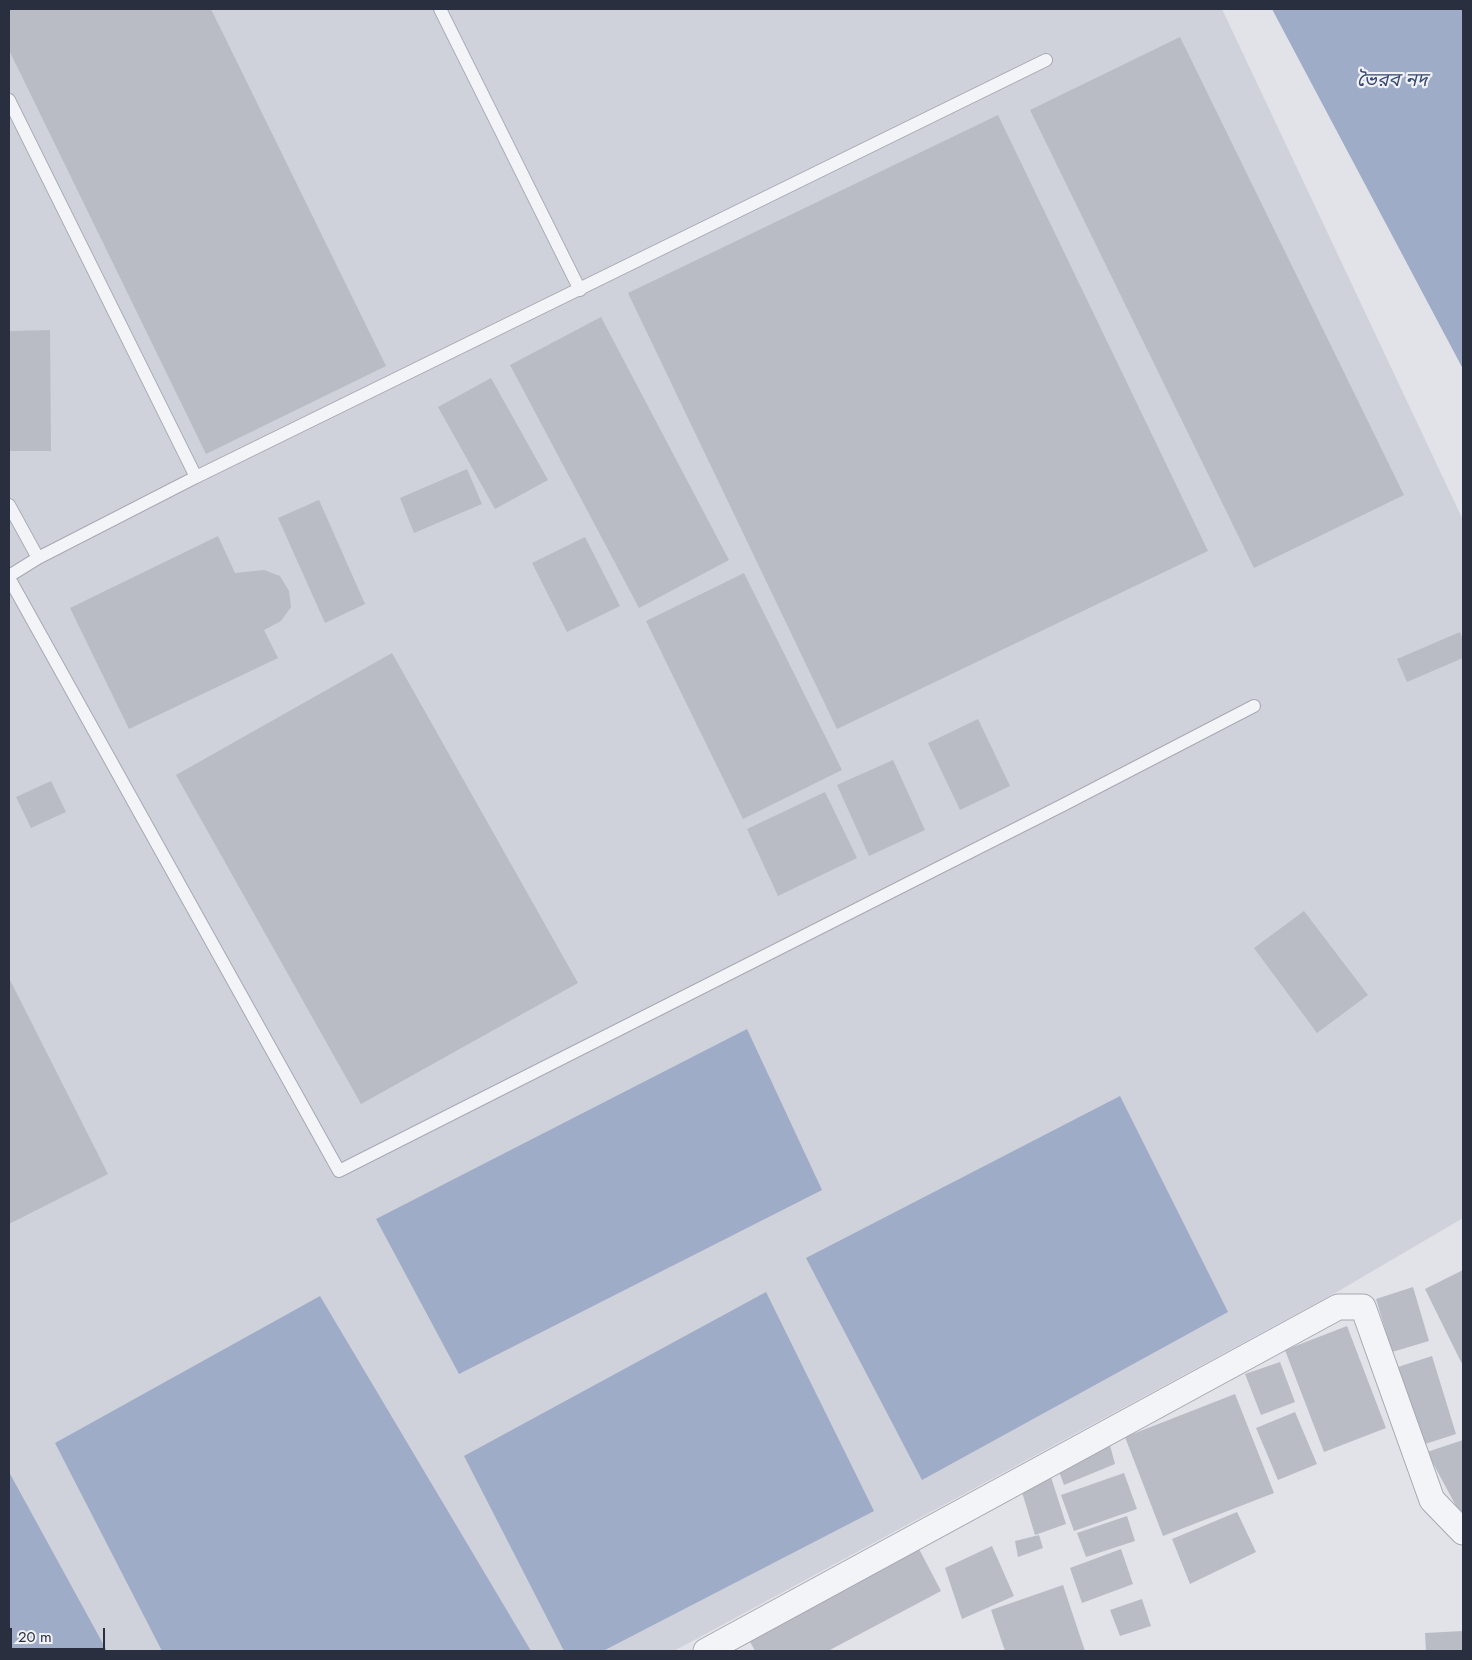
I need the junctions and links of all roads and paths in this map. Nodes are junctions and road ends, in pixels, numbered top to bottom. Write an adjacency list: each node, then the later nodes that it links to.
1 (440, 9): 4 (lane)
2 (1046, 60): 4 (lane)
3 (9, 100): 5 (lane)
4 (580, 290): 5 (lane)
5 (196, 477): 7 (lane)
6 (9, 504): 7 (lane)
7 (38, 558): 8 (lane)
8 (9, 577): 9 (lane)
9 (1254, 706)
10 (1463, 1532): 11 (street)
11 (706, 1651)

